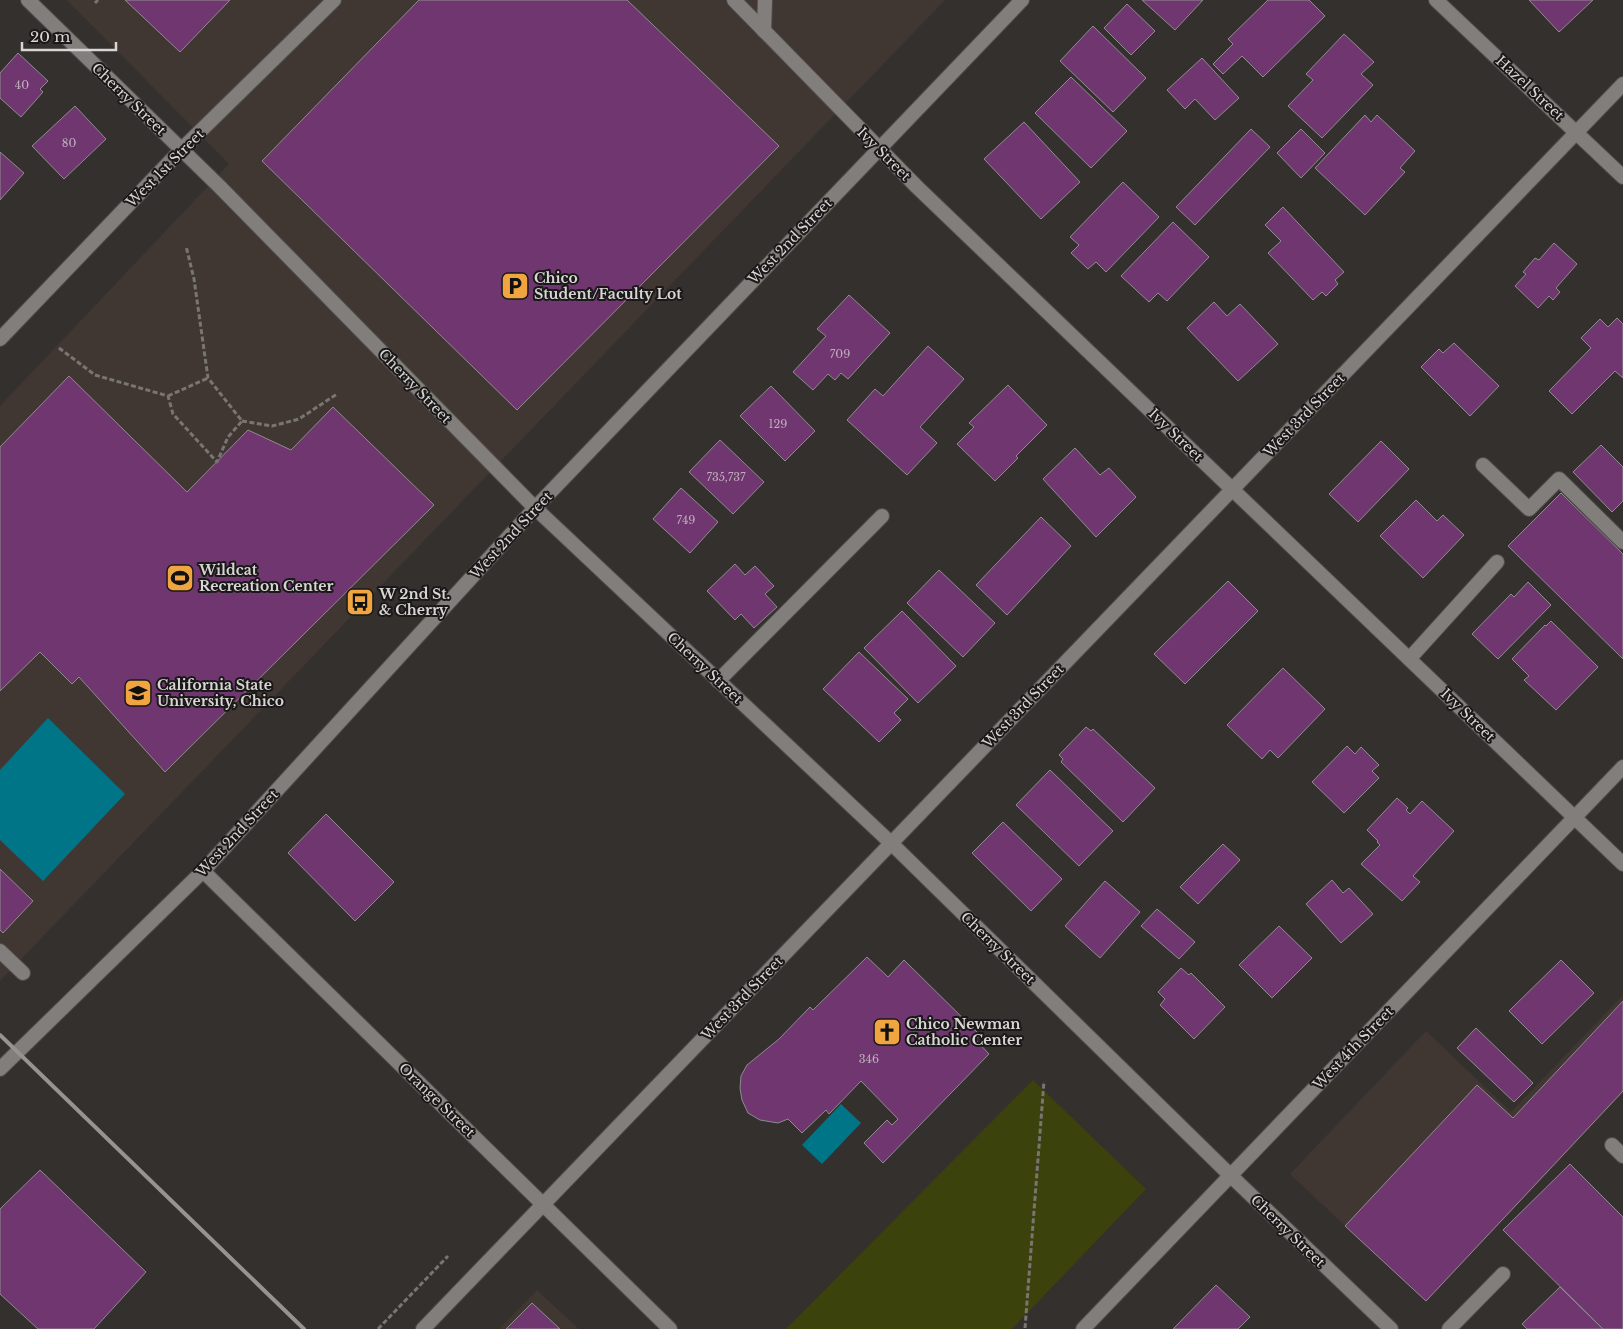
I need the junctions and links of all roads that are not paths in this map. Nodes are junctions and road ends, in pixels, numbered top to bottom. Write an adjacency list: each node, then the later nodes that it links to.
1 (28, 0): 11 (street, Cherry Street)
2 (334, 0): 11 (street, West 1st Street)
3 (734, 0): 7 (street, Ivy Street)
4 (765, 0): 7 (street)
5 (1022, 0): 10 (street, West 2nd Street)
6 (1436, 0): 9 (street, Hazel Street)
7 (764, 32): 10 (street, Ivy Street)
8 (1623, 84): 9 (street, West 3rd Street)
9 (1577, 132): 12 (street, Hazel Street); 15 (street, West 3rd Street)
10 (878, 149): 15 (street, Ivy Street); 16 (street, West 2nd Street)
11 (181, 150): 13 (street, West 1st Street); 16 (street, Cherry Street)
12 (1623, 176)
13 (0, 339)
14 (1483, 465): 18 (street)
15 (1232, 489): 20 (street, Ivy Street); 24 (street, West 3rd Street)
16 (535, 508): 21 (street, Cherry Street); 26 (street, West 2nd Street)
17 (882, 516): 21 (street)
18 (1623, 542)
19 (1497, 562): 20 (street)
20 (1410, 658): 23 (street, Ivy Street)
21 (718, 681): 24 (street, Cherry Street)
22 (1623, 767): 23 (street, West 4th Street)
23 (1575, 817): 25 (street, Ivy Street); 32 (street, West 4th Street)
24 (891, 843): 32 (street, Cherry Street); 33 (street, West 3rd Street)
25 (1623, 864)
26 (203, 871): 29 (street, West 2nd Street); 33 (street, Orange Street)
27 (0, 950): 28 (street)
28 (23, 973)
29 (0, 1070)
30 (1612, 1145): 31 (street)
31 (1623, 1156)
32 (1230, 1175): 37 (street, West 4th Street); 38 (street, Cherry Street)
33 (544, 1204): 35 (street, West 3rd Street); 36 (street, Orange Street)
34 (1503, 1274): 39 (street)
35 (423, 1329)
36 (670, 1329)
37 (1083, 1329)
38 (1390, 1329)
39 (1449, 1329)

